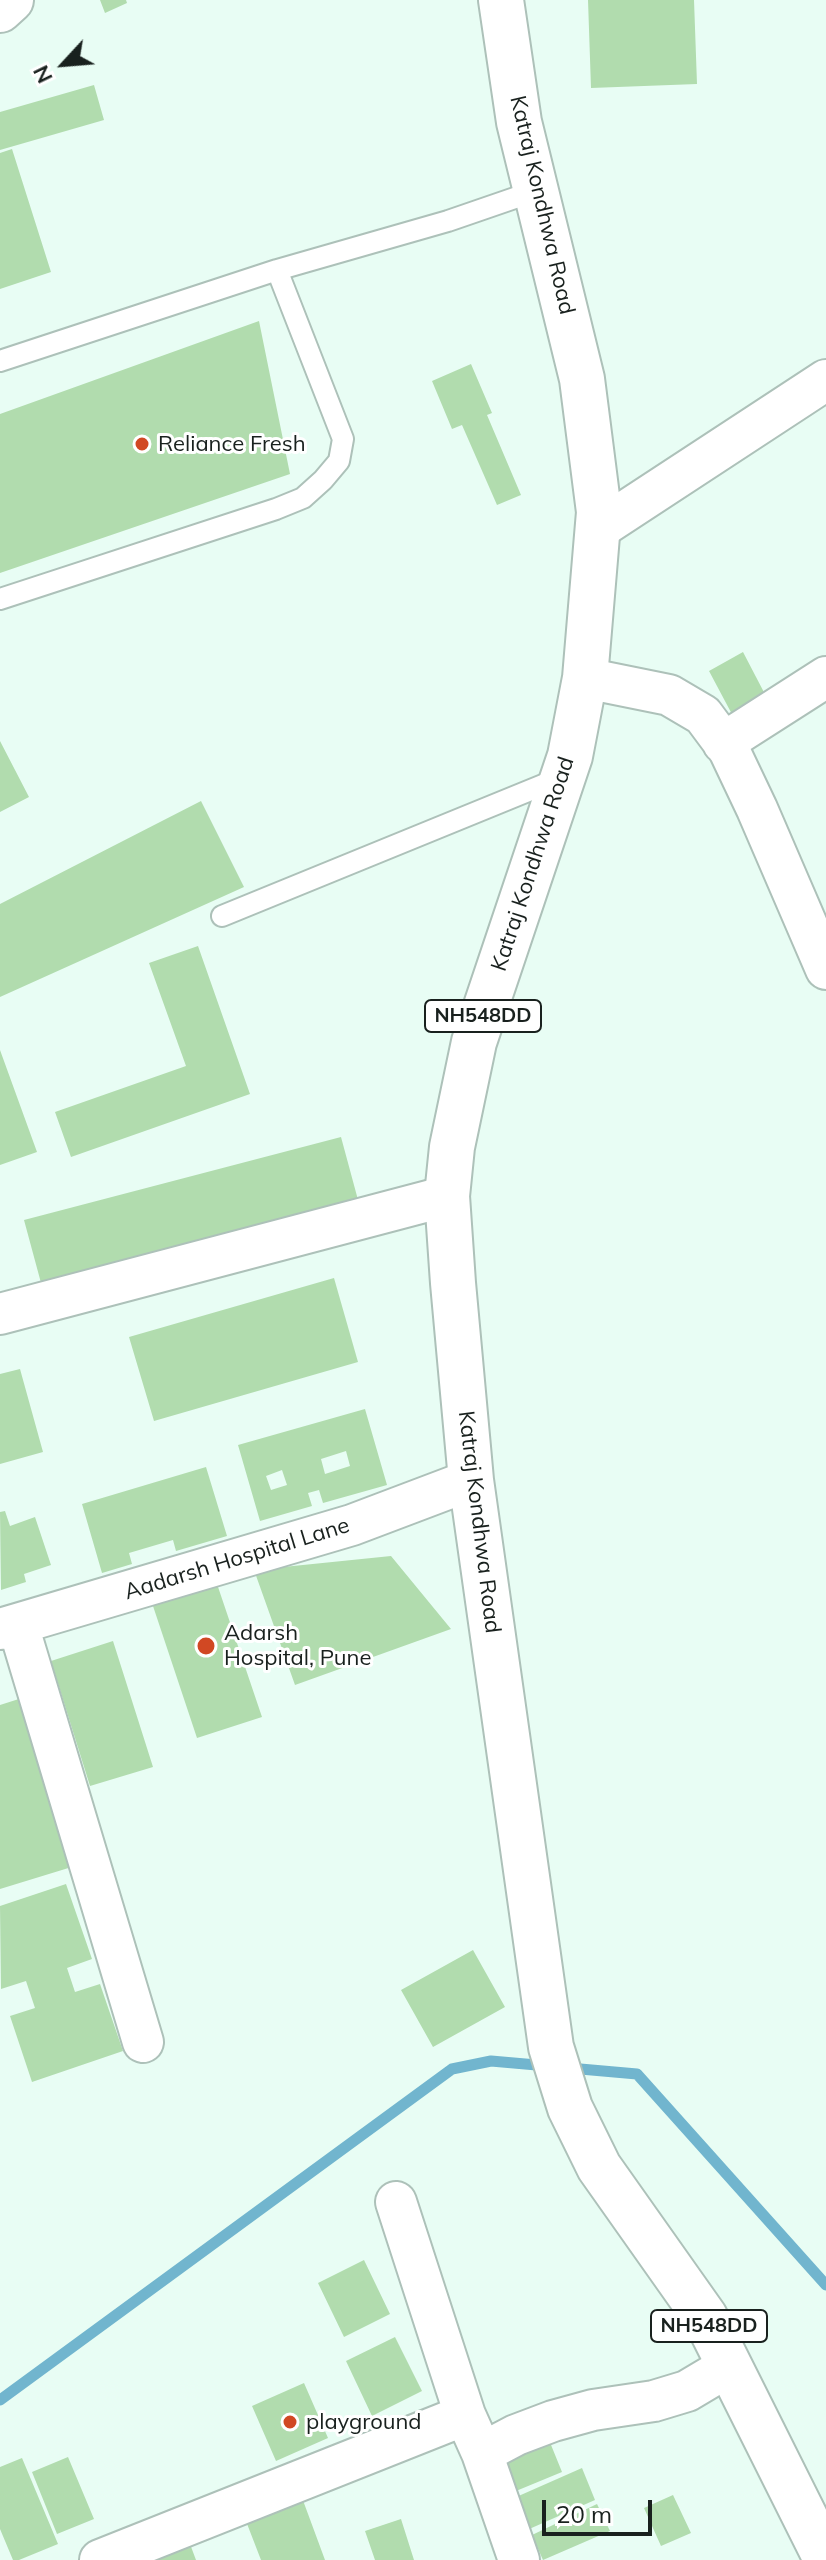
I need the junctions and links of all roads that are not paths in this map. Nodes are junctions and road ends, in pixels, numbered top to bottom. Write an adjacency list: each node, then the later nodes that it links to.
1 (11, 0): 3 (main road)
2 (501, 0): 4 (main road, Katraj Kondhwa Road / NH548DD)
3 (0, 10)
4 (538, 190): 5 (lane); 8 (main road, Katraj Kondhwa Road / NH548DD)
5 (277, 270): 6 (lane); 9 (lane)
6 (0, 361)
7 (826, 380): 8 (street)
8 (597, 530): 11 (main road, Katraj Kondhwa Road / NH548DD)
9 (0, 599)
10 (826, 677): 12 (street)
11 (585, 678): 12 (street); 13 (main road, Katraj Kondhwa Road / NH548DD)
12 (723, 743): 15 (street)
13 (563, 777): 14 (lane); 16 (main road, Katraj Kondhwa Road / NH548DD)
14 (222, 916)
15 (826, 969)
16 (447, 1196): 17 (street); 18 (main road, Katraj Kondhwa Road / NH548DD)
17 (0, 1314)
18 (471, 1480): 19 (street, Aadarsh Hospital Lane); 22 (main road, Katraj Kondhwa Road / NH548DD)
19 (9, 1627): 20 (street)
20 (143, 2042)
21 (396, 2202): 23 (street)
22 (729, 2366): 24 (street); 26 (main road, NH548DD)
23 (465, 2415): 24 (street); 25 (street)
24 (482, 2453): 27 (street)
25 (110, 2558)
26 (826, 2559)
27 (519, 2560)

